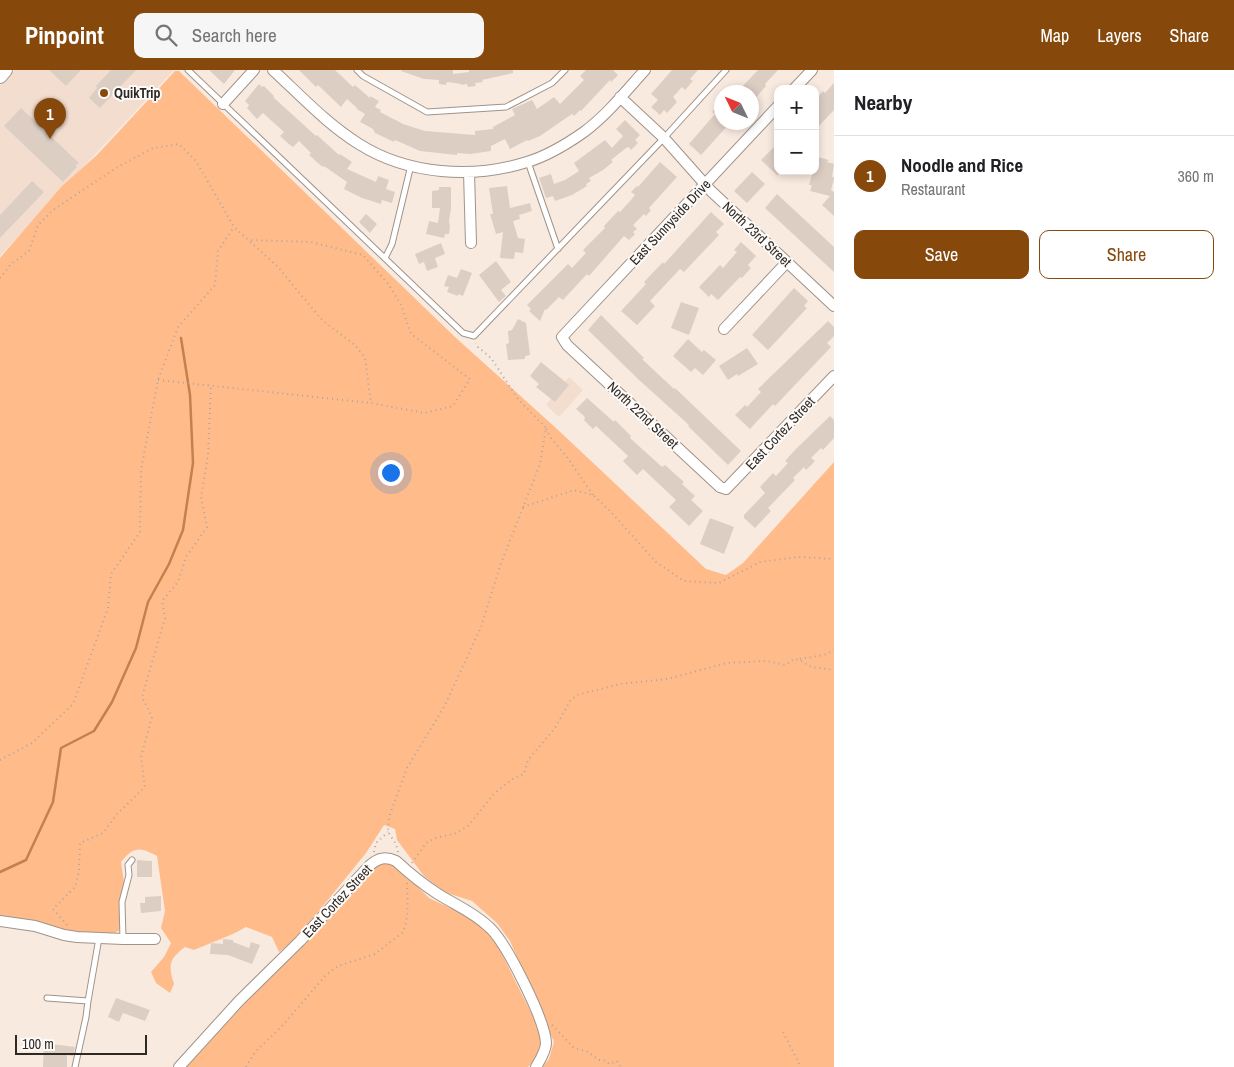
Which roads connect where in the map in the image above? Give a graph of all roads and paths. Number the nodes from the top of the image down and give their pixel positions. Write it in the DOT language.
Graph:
graph roads {
  1 [pos="5,70"];
  2 [pos="188,70"];
  3 [pos="254,70"];
  4 [pos="273,70"];
  5 [pos="356,70"];
  6 [pos="565,70"];
  7 [pos="646,70"];
  8 [pos="726,70"];
  9 [pos="812,70"];
  10 [pos="0,76"];
  11 [pos="798,85"];
  12 [pos="620,97"];
  13 [pos="223,104"];
  14 [pos="774,110"];
  15 [pos="664,138"];
  16 [pos="528,162"];
  17 [pos="411,165"];
  18 [pos="469,172"];
  19 [pos="704,184"];
  20 [pos="234,226"];
  21 [pos="248,240"];
  22 [pos="471,244"];
  23 [pos="558,249"];
  24 [pos="385,258"];
  25 [pos="787,262"];
  26 [pos="0,278"];
  27 [pos="834,306"];
  28 [pos="724,329"];
  29 [pos="474,336"];
  30 [pos="562,337"];
  31 [pos="834,376"];
  32 [pos="158,380"];
  33 [pos="211,385"];
  34 [pos="371,403"];
  35 [pos="546,428"];
  36 [pos="726,490"];
  37 [pos="593,495"];
  38 [pos="523,507"];
  39 [pos="834,559"];
  40 [pos="834,650"];
  41 [pos="800,660"];
  42 [pos="834,670"];
  43 [pos="0,760"];
  44 [pos="388,832"];
  45 [pos="132,860"];
  46 [pos="369,866"];
  47 [pos="405,869"];
  48 [pos="0,920"];
  49 [pos="77,936"];
  50 [pos="99,938"];
  51 [pos="155,939"];
  52 [pos="123,940"];
  53 [pos="47,998"];
  54 [pos="88,1001"];
  55 [pos="540,1021"];
  56 [pos="783,1032"];
  57 [pos="75,1067"];
  58 [pos="179,1067"];
  59 [pos="246,1067"];
  60 [pos="536,1067"];
  61 [pos="621,1067"];
  62 [pos="801,1067"];
  1 -- 10 [label="main road"];
  2 -- 13 [label="lane"];
  3 -- 13 [label="street"];
  4 -- 17 [label="street"];
  5 -- 6 [label="lane"];
  7 -- 12 [label="street"];
  8 -- 15 [label="lane"];
  9 -- 11 [label="street"];
  12 -- 15 [label="street, North 23rd Street"];
  12 -- 16 [label="street"];
  13 -- 24 [label="lane"];
  14 -- 19 [label="street, East Sunnyside Drive"];
  15 -- 19 [label="street, North 23rd Street"];
  15 -- 23 [label="lane"];
  16 -- 18 [label="street"];
  16 -- 23 [label="lane"];
  17 -- 18 [label="street"];
  17 -- 24 [label="lane"];
  18 -- 22 [label="street"];
  19 -- 25 [label="street, North 23rd Street"];
  19 -- 30 [label="street, East Sunnyside Drive"];
  20 -- 21 [label="path"];
  20 -- 26 [label="path"];
  20 -- 32 [label="path"];
  21 -- 34 [label="path"];
  21 -- 34 [label="path"];
  23 -- 29 [label="lane"];
  24 -- 29 [label="lane"];
  25 -- 27 [label="street, North 23rd Street"];
  25 -- 28 [label="street"];
  29 -- 35 [label="path"];
  30 -- 36 [label="street, North 22nd Street"];
  31 -- 36 [label="street, East Cortez Street"];
  32 -- 33 [label="path"];
  32 -- 43 [label="path"];
  33 -- 34 [label="path"];
  33 -- 49 [label="path"];
  35 -- 37 [label="path"];
  35 -- 38 [label="path"];
  37 -- 38 [label="path"];
  37 -- 39 [label="path"];
  38 -- 44 [label="path"];
  40 -- 41 [label="path"];
  41 -- 42 [label="path"];
  41 -- 47 [label="path"];
  44 -- 46 [label="path"];
  44 -- 47 [label="path"];
  45 -- 52 [label="lane"];
  46 -- 47 [label="street, East Cortez Street"];
  46 -- 58 [label="street, East Cortez Street"];
  47 -- 55 [label="street, East Cortez Street"];
  47 -- 59 [label="path"];
  48 -- 49 [label="street"];
  49 -- 50 [label="street"];
  50 -- 52 [label="street"];
  50 -- 54 [label="lane"];
  51 -- 52 [label="street"];
  53 -- 54 [label="lane"];
  54 -- 57 [label="lane"];
  55 -- 60 [label="street, East Cortez Street"];
  55 -- 61 [label="path"];
  56 -- 62 [label="path"];
}
